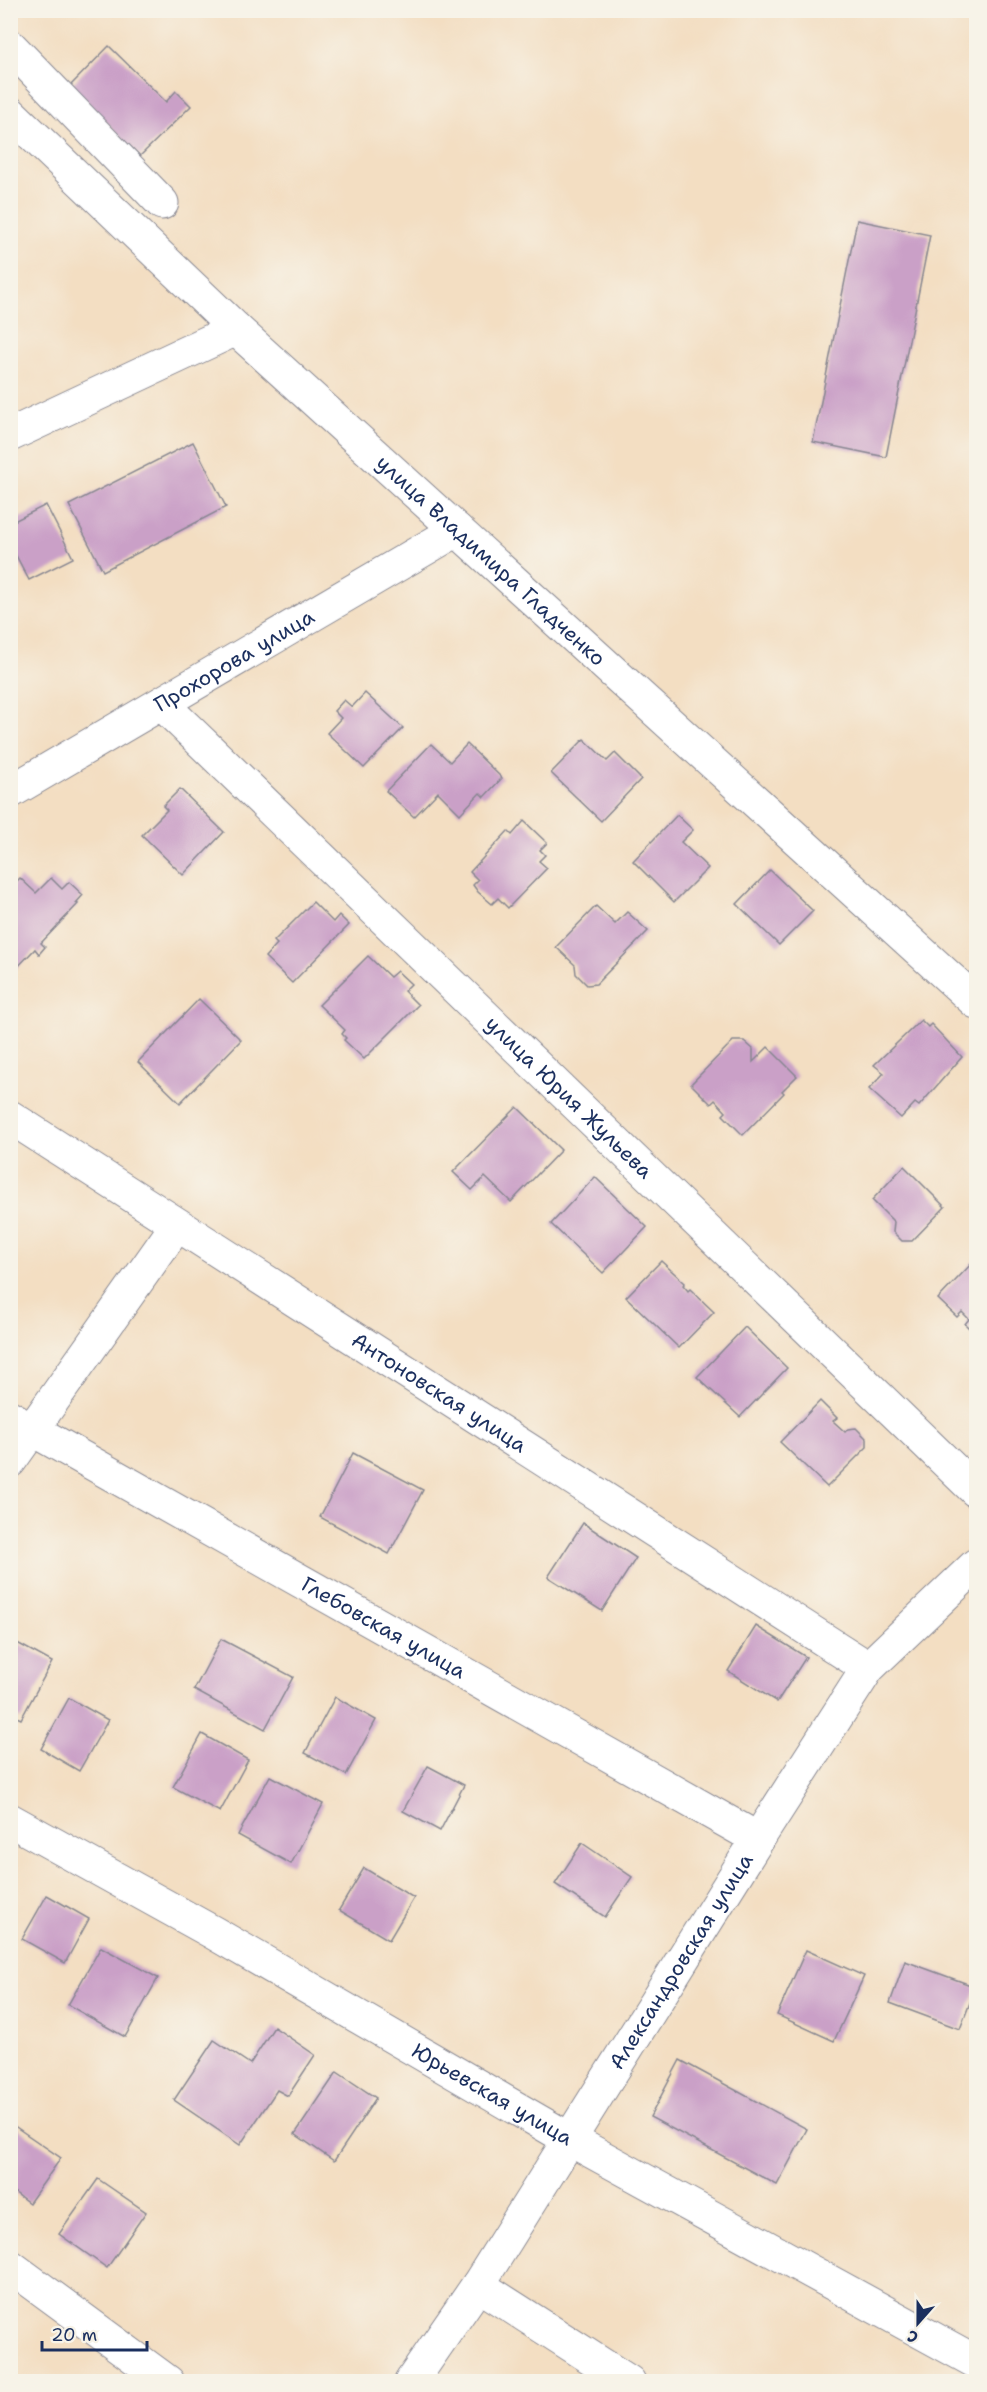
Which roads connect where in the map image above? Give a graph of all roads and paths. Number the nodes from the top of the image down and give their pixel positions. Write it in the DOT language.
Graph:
graph roads {
  1 [pos="10,45"];
  2 [pos="10,113"];
  3 [pos="162,203"];
  4 [pos="236,329"];
  5 [pos="10,435"];
  6 [pos="457,530"];
  7 [pos="162,704"];
  8 [pos="10,792"];
  9 [pos="976,1002"];
  10 [pos="10,1117"];
  11 [pos="177,1226"];
  12 [pos="21,1424"];
  13 [pos="10,1461"];
  14 [pos="976,1491"];
  15 [pos="976,1565"];
  16 [pos="868,1668"];
  17 [pos="10,1820"];
  18 [pos="758,1839"];
  19 [pos="569,2139"];
  20 [pos="10,2266"];
  21 [pos="478,2286"];
  22 [pos="976,2362"];
  23 [pos="168,2382"];
  24 [pos="411,2382"];
  25 [pos="628,2382"];
  1 -- 3 [label="street"];
  2 -- 4 [label="street, улица Владимира Гладченко"];
  4 -- 5 [label="street"];
  4 -- 6 [label="street, улица Владимира Гладченко"];
  6 -- 7 [label="street, Прохорова улица"];
  6 -- 9 [label="street, улица Владимира Гладченко"];
  7 -- 8 [label="street, Прохорова улица"];
  7 -- 14 [label="street, улица Юрия Жульева"];
  10 -- 11 [label="street, Антоновская улица"];
  11 -- 12 [label="street"];
  11 -- 16 [label="street, Антоновская улица"];
  12 -- 13 [label="street"];
  12 -- 18 [label="street, Глебовская улица"];
  15 -- 16 [label="street, Александровская улица"];
  16 -- 18 [label="street, Александровская улица"];
  17 -- 19 [label="street, Юрьевская улица"];
  18 -- 19 [label="street, Александровская улица"];
  19 -- 21 [label="street, Александровская улица"];
  19 -- 22 [label="street, Юрьевская улица"];
  20 -- 23 [label="street"];
  21 -- 24 [label="street, Александровская улица"];
  21 -- 25 [label="street"];
}
